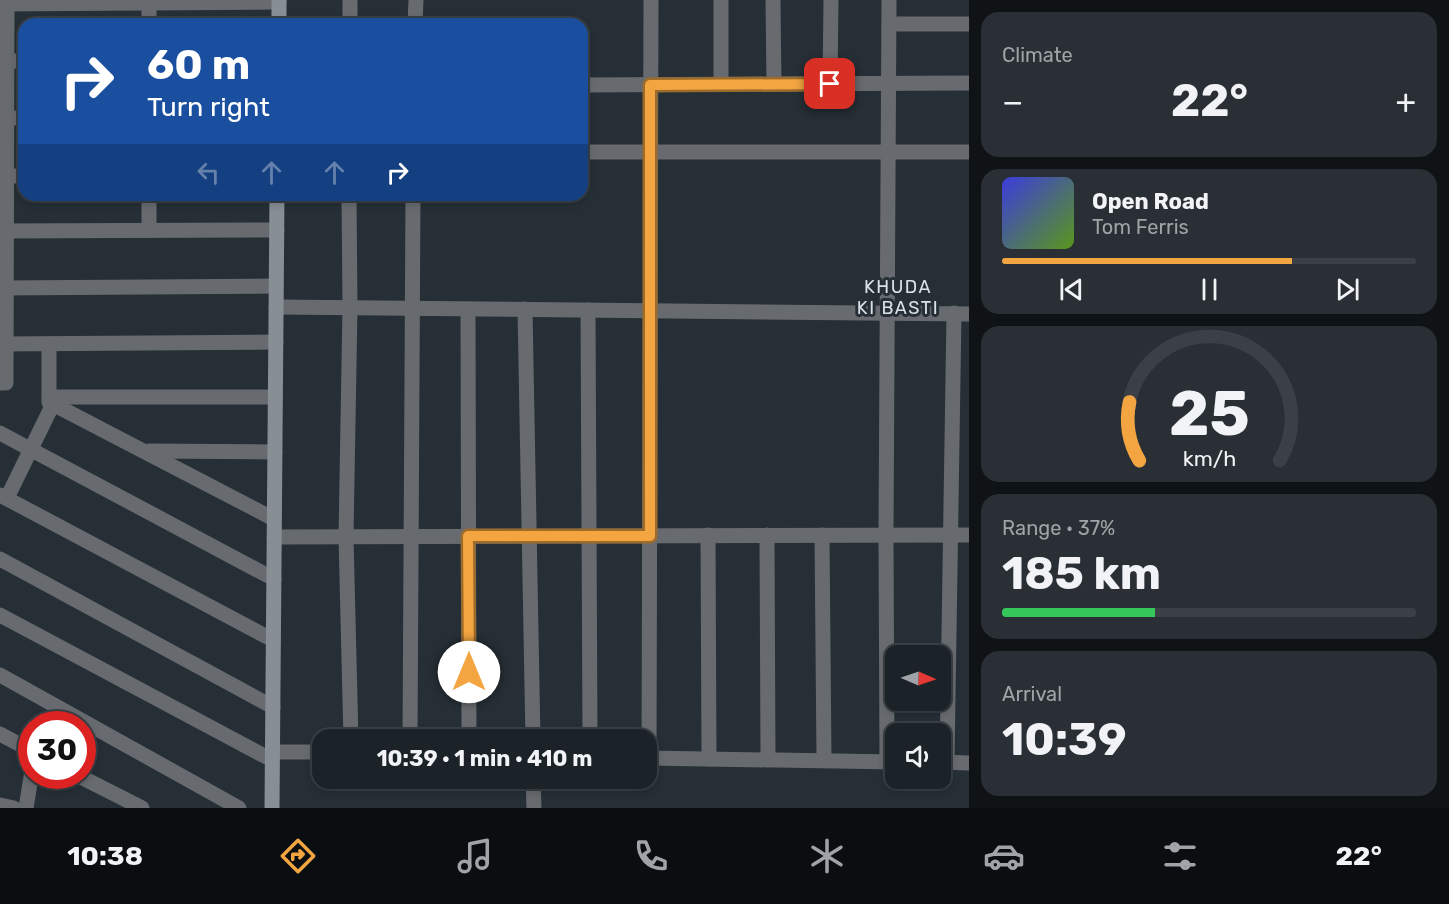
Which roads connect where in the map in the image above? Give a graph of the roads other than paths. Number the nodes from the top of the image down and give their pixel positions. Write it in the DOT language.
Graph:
graph roads {
  1 [pos="350,0"];
  2 [pos="416,0"];
  3 [pos="651,0"];
  4 [pos="721,0"];
  5 [pos="773,0"];
  6 [pos="831,0"];
  7 [pos="889,0"];
  8 [pos="279,1"];
  9 [pos="149,2"];
  10 [pos="5,3"];
  11 [pos="149,18"];
  12 [pos="279,18"];
  13 [pos="350,18"];
  14 [pos="415,18"];
  15 [pos="889,24"];
  16 [pos="969,24"];
  17 [pos="3,61"];
  18 [pos="969,83"];
  19 [pos="721,84"];
  20 [pos="774,84"];
  21 [pos="830,84"];
  22 [pos="889,84"];
  23 [pos="588,85"];
  24 [pos="650,85"];
  25 [pos="3,118"];
  26 [pos="588,152"];
  27 [pos="650,152"];
  28 [pos="888,152"];
  29 [pos="969,153"];
  30 [pos="3,176"];
  31 [pos="149,201"];
  32 [pos="277,201"];
  33 [pos="349,201"];
  34 [pos="413,201"];
  35 [pos="149,230"];
  36 [pos="277,230"];
  37 [pos="3,231"];
  38 [pos="276,286"];
  39 [pos="3,288"];
  40 [pos="276,307"];
  41 [pos="350,308"];
  42 [pos="413,308"];
  43 [pos="468,309"];
  44 [pos="525,309"];
  45 [pos="588,310"];
  46 [pos="650,310"];
  47 [pos="887,313"];
  48 [pos="962,314"];
  49 [pos="276,342"];
  50 [pos="3,344"];
  51 [pos="49,344"];
  52 [pos="0,383"];
  53 [pos="275,397"];
  54 [pos="51,400"];
  55 [pos="0,433"];
  56 [pos="30,450"];
  57 [pos="144,452"];
  58 [pos="275,452"];
  59 [pos="3,496"];
  60 [pos="274,519"];
  61 [pos="767,535"];
  62 [pos="822,535"];
  63 [pos="885,535"];
  64 [pos="951,535"];
  65 [pos="969,535"];
  66 [pos="411,536"];
  67 [pos="468,536"];
  68 [pos="529,536"];
  69 [pos="589,536"];
  70 [pos="650,536"];
  71 [pos="708,536"];
  72 [pos="274,537"];
  73 [pos="346,537"];
  74 [pos="0,559"];
  75 [pos="274,579"];
  76 [pos="0,615"];
  77 [pos="273,640"];
  78 [pos="0,675"];
  79 [pos="273,707"];
  80 [pos="890,723"];
  81 [pos="945,723"];
  82 [pos="351,729"];
  83 [pos="410,729"];
  84 [pos="469,729"];
  85 [pos="533,729"];
  86 [pos="590,729"];
  87 [pos="648,729"];
  88 [pos="0,734"];
  89 [pos="18,744"];
  90 [pos="312,753"];
  91 [pos="272,756"];
  92 [pos="657,758"];
  93 [pos="710,759"];
  94 [pos="768,760"];
  95 [pos="824,760"];
  96 [pos="885,762"];
  97 [pos="951,762"];
  98 [pos="969,763"];
  99 [pos="96,785"];
  100 [pos="29,789"];
  101 [pos="533,789"];
  102 [pos="0,805"];
  103 [pos="14,808"];
  104 [pos="26,808"];
  105 [pos="142,808"];
  106 [pos="239,808"];
  107 [pos="272,808"];
  108 [pos="534,808"];
  1 -- 13 [label="street"];
  2 -- 14 [label="street"];
  3 -- 24 [label="street"];
  4 -- 19 [label="street"];
  5 -- 20 [label="street"];
  6 -- 21 [label="street"];
  7 -- 15 [label="street"];
  8 -- 9 [label="street"];
  8 -- 12 [label="street"];
  9 -- 10 [label="street"];
  9 -- 11 [label="street"];
  10 -- 17 [label="street"];
  15 -- 16 [label="street"];
  15 -- 22 [label="street"];
  17 -- 25 [label="street"];
  18 -- 22 [label="street"];
  19 -- 20 [label="street"];
  19 -- 24 [label="street"];
  20 -- 21 [label="street"];
  21 -- 22 [label="street"];
  22 -- 28 [label="street"];
  23 -- 24 [label="street"];
  24 -- 27 [label="street"];
  25 -- 30 [label="street"];
  26 -- 27 [label="street"];
  27 -- 28 [label="street"];
  27 -- 46 [label="street"];
  28 -- 29 [label="street"];
  28 -- 47 [label="street"];
  30 -- 37 [label="street"];
  31 -- 35 [label="street"];
  32 -- 36 [label="street"];
  33 -- 41 [label="street"];
  34 -- 42 [label="street"];
  35 -- 36 [label="street"];
  35 -- 37 [label="street"];
  36 -- 38 [label="street"];
  37 -- 39 [label="street"];
  38 -- 39 [label="street"];
  38 -- 40 [label="street"];
  39 -- 50 [label="street"];
  40 -- 41 [label="street"];
  40 -- 49 [label="street"];
  41 -- 42 [label="street"];
  41 -- 73 [label="street"];
  42 -- 43 [label="street"];
  42 -- 66 [label="street"];
  43 -- 44 [label="street"];
  43 -- 67 [label="street"];
  44 -- 45 [label="street"];
  44 -- 68 [label="street"];
  45 -- 46 [label="street"];
  45 -- 69 [label="street"];
  46 -- 47 [label="street"];
  46 -- 70 [label="street"];
  47 -- 48 [label="street"];
  47 -- 63 [label="street"];
  48 -- 64 [label="street"];
  49 -- 51 [label="street"];
  49 -- 53 [label="street"];
  50 -- 51 [label="street"];
  50 -- 52 [label="street"];
  51 -- 54 [label="street"];
  53 -- 54 [label="street"];
  53 -- 58 [label="street"];
  54 -- 56 [label="street"];
  54 -- 57 [label="street"];
  55 -- 56 [label="street"];
  56 -- 59 [label="street"];
  56 -- 75 [label="street"];
  57 -- 58 [label="street"];
  57 -- 60 [label="street"];
  58 -- 60 [label="street"];
  59 -- 77 [label="street"];
  60 -- 72 [label="street"];
  61 -- 62 [label="street"];
  61 -- 71 [label="street"];
  61 -- 94 [label="street"];
  62 -- 63 [label="street"];
  62 -- 95 [label="street"];
  63 -- 64 [label="street"];
  63 -- 80 [label="street"];
  64 -- 65 [label="street"];
  64 -- 81 [label="street"];
  66 -- 67 [label="street"];
  66 -- 73 [label="street"];
  66 -- 83 [label="street"];
  67 -- 68 [label="street"];
  67 -- 84 [label="street"];
  68 -- 69 [label="street"];
  68 -- 85 [label="street"];
  69 -- 70 [label="street"];
  69 -- 86 [label="street"];
  70 -- 71 [label="street"];
  70 -- 87 [label="street"];
  71 -- 93 [label="street"];
  72 -- 73 [label="street"];
  72 -- 75 [label="street"];
  73 -- 82 [label="street"];
  74 -- 79 [label="street"];
  75 -- 77 [label="street"];
  76 -- 91 [label="street"];
  77 -- 79 [label="street"];
  78 -- 106 [label="street"];
  79 -- 91 [label="street"];
  88 -- 89 [label="street"];
  90 -- 91 [label="street"];
  91 -- 107 [label="street"];
  92 -- 93 [label="street"];
  93 -- 94 [label="street"];
  94 -- 95 [label="street"];
  95 -- 96 [label="street"];
  97 -- 98 [label="street"];
  99 -- 105 [label="street"];
  100 -- 104 [label="street"];
  101 -- 108 [label="street"];
  102 -- 103 [label="street"];
}
